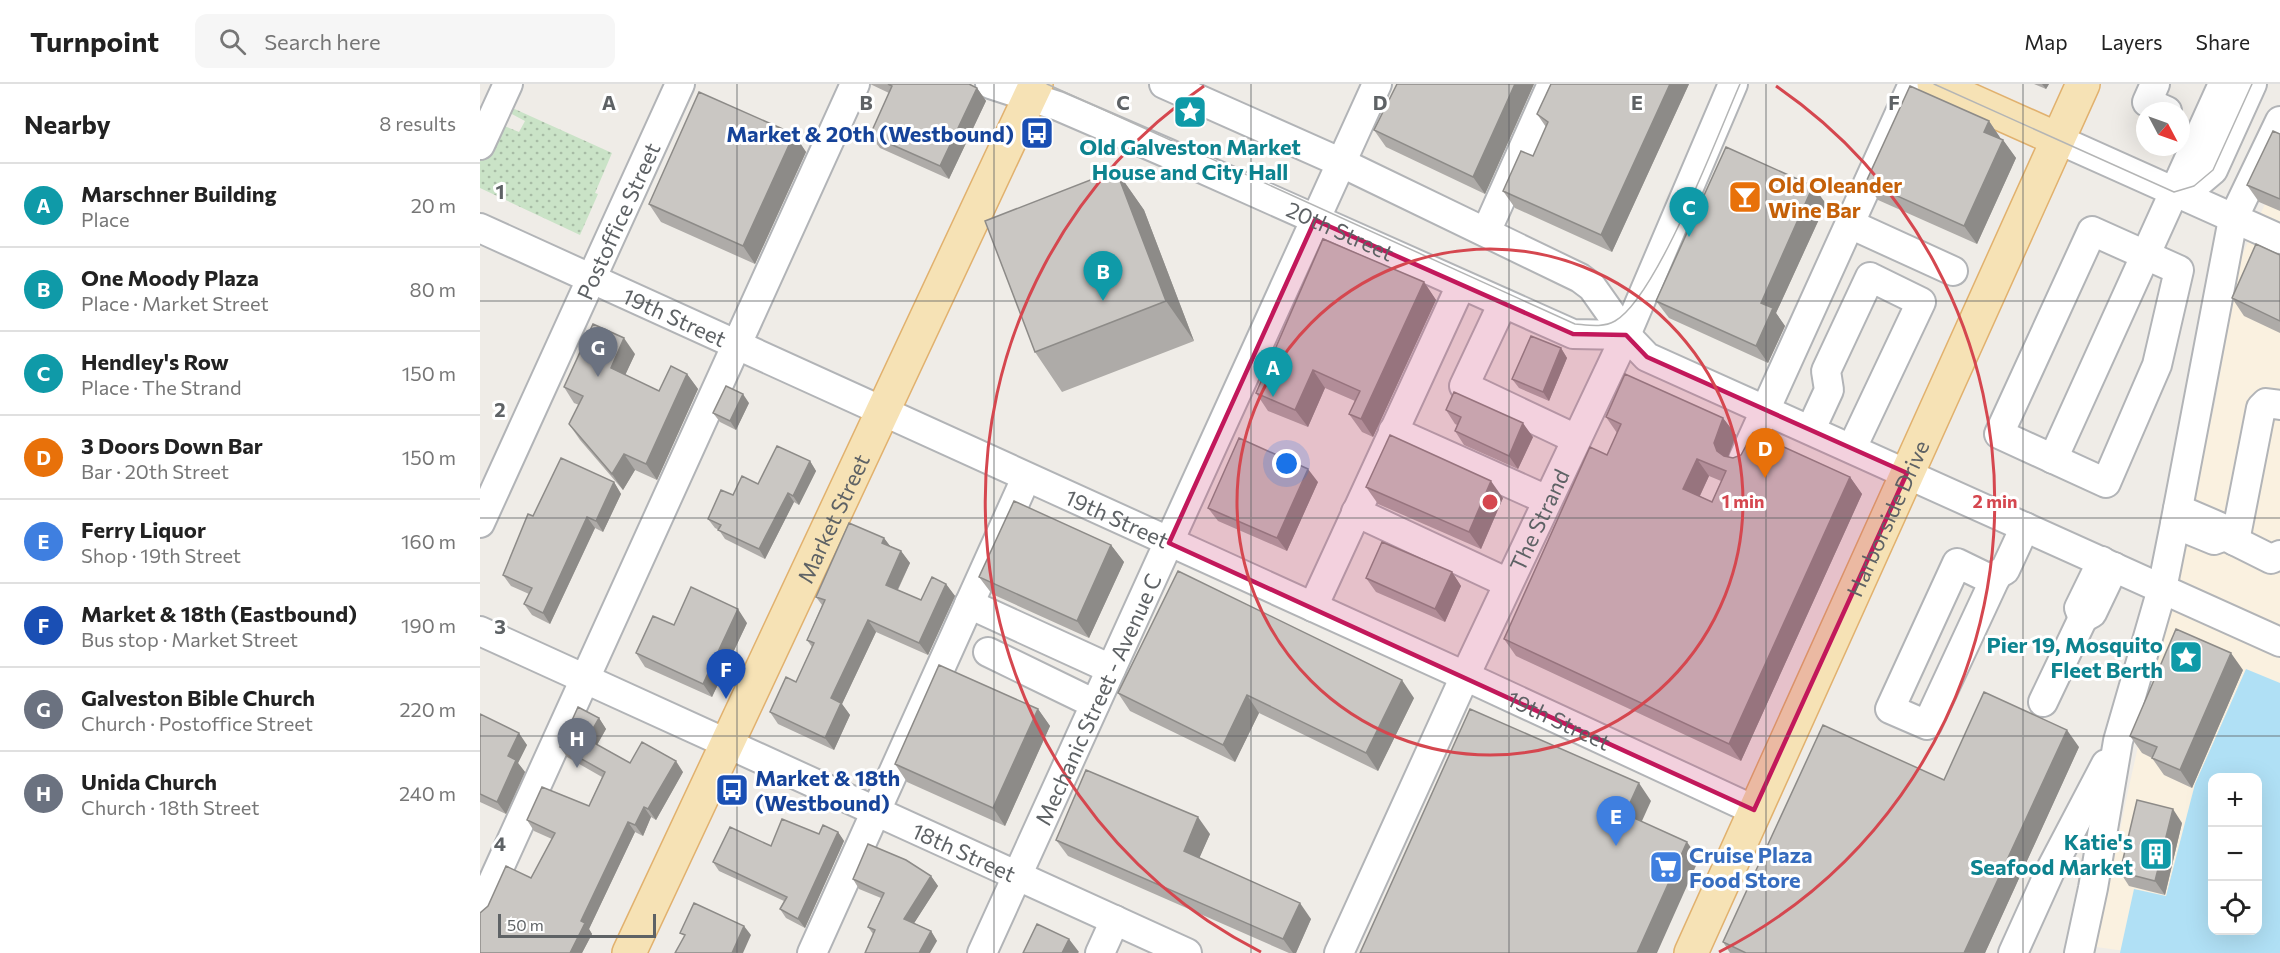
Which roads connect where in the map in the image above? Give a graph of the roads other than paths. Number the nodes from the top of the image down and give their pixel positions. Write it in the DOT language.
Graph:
graph roads {
  1 [pos="508,84"];
  2 [pos="680,84"];
  3 [pos="855,84"];
  4 [pos="990,84"];
  5 [pos="1164,84"];
  6 [pos="1377,84"];
  7 [pos="1552,84"];
  8 [pos="1733,84"];
  9 [pos="1913,84"];
  10 [pos="1934,84"];
  11 [pos="2084,84"];
  12 [pos="2155,84"];
  13 [pos="2223,84"];
  14 [pos="2252,84"];
  15 [pos="1034,91"];
  16 [pos="2147,102"];
  17 [pos="2280,121"];
  18 [pos="2192,122"];
  19 [pos="2057,139"];
  20 [pos="480,145"];
  21 [pos="1342,163"];
  22 [pos="2174,192"];
  23 [pos="2233,219"];
  24 [pos="1315,220"];
  25 [pos="1850,224"];
  26 [pos="480,228"];
  27 [pos="1485,232"];
  28 [pos="2280,239"];
  29 [pos="2145,255"];
  30 [pos="1953,271"];
  31 [pos="591,281"];
  32 [pos="1461,285"];
  33 [pos="1503,303"];
  34 [pos="1626,335"];
  35 [pos="737,346"];
  36 [pos="2280,405"];
  37 [pos="1767,409"];
  38 [pos="881,411"];
  39 [pos="1811,429"];
  40 [pos="1394,431"];
  41 [pos="1576,439"];
  42 [pos="1852,448"];
  43 [pos="1743,459"];
  44 [pos="2053,459"];
  45 [pos="1907,473"];
  46 [pos="1026,478"];
  47 [pos="1547,500"];
  48 [pos="1356,512"];
  49 [pos="2177,517"];
  50 [pos="480,523"];
  51 [pos="2019,524"];
  52 [pos="2230,538"];
  53 [pos="1169,543"];
  54 [pos="2280,555"];
  55 [pos="2108,564"];
  56 [pos="1996,577"];
  57 [pos="1508,583"];
  58 [pos="2162,589"];
  59 [pos="969,604"];
  60 [pos="1313,607"];
  61 [pos="480,632"];
  62 [pos="2280,642"];
  63 [pos="988,652"];
  64 [pos="1111,669"];
  65 [pos="1465,676"];
  66 [pos="584,680"];
  67 [pos="2043,702"];
  68 [pos="1095,704"];
  69 [pos="2118,741"];
  70 [pos="729,743"];
  71 [pos="1754,810"];
  72 [pos="875,811"];
  73 [pos="2051,869"];
  74 [pos="1017,876"];
  75 [pos="2093,888"];
  76 [pos="480,910"];
  77 [pos="1115,920"];
  78 [pos="629,953"];
  79 [pos="812,953"];
  80 [pos="982,953"];
  81 [pos="1100,953"];
  82 [pos="1187,953"];
  83 [pos="1339,953"];
  84 [pos="1691,953"];
  85 [pos="2013,953"];
  86 [pos="2079,953"];
  1 -- 20 [label="street"];
  2 -- 31 [label="street, Postoffice Street"];
  3 -- 35 [label="street"];
  4 -- 15 [label="street, 20th Street"];
  5 -- 21 [label="street"];
  6 -- 21 [label="street, Mechanic Street - Avenue C"];
  7 -- 27 [label="street"];
  8 -- 34 [label="street, The Strand"];
  9 -- 25 [label="street"];
  10 -- 19 [label="main road"];
  11 -- 19 [label="main road, Harborside Drive"];
  12 -- 16 [label="street"];
  13 -- 18 [label="street"];
  14 -- 22 [label="street"];
  15 -- 24 [label="street, 20th Street"];
  15 -- 38 [label="main road, Market Street"];
  17 -- 23 [label="street"];
  18 -- 22 [label="street"];
  19 -- 22 [label="street"];
  19 -- 45 [label="main road, Harborside Drive"];
  21 -- 24 [label="street, Mechanic Street - Avenue C"];
  21 -- 27 [label="street"];
  22 -- 23 [label="street"];
  22 -- 29 [label="street"];
  23 -- 28 [label="street"];
  23 -- 49 [label="street"];
  24 -- 32 [label="street, 20th Street"];
  24 -- 53 [label="street, Mechanic Street - Avenue C"];
  25 -- 30 [label="street"];
  25 -- 37 [label="street"];
  26 -- 31 [label="street, 19th Street"];
  27 -- 34 [label="street"];
  29 -- 44 [label="street"];
  29 -- 44 [label="street"];
  29 -- 44 [label="street"];
  31 -- 35 [label="street, 19th Street"];
  31 -- 50 [label="street, Postoffice Street"];
  32 -- 33 [label="street, 20th Street"];
  32 -- 40 [label="street"];
  33 -- 34 [label="street, 20th Street"];
  33 -- 41 [label="street"];
  34 -- 37 [label="street"];
  34 -- 41 [label="street, The Strand"];
  35 -- 38 [label="street, 19th Street"];
  35 -- 66 [label="street"];
  36 -- 52 [label="street"];
  37 -- 39 [label="street"];
  37 -- 43 [label="street"];
  38 -- 46 [label="street, 19th Street"];
  38 -- 70 [label="main road, Market Street"];
  39 -- 42 [label="street"];
  39 -- 42 [label="street"];
  40 -- 47 [label="street"];
  40 -- 48 [label="street"];
  41 -- 47 [label="street, The Strand"];
  42 -- 45 [label="street"];
  45 -- 51 [label="street"];
  45 -- 71 [label="main road, Harborside Drive"];
  46 -- 53 [label="street, 19th Street"];
  46 -- 59 [label="street"];
  47 -- 57 [label="street, The Strand"];
  48 -- 57 [label="street"];
  48 -- 60 [label="street"];
  49 -- 52 [label="street"];
  49 -- 58 [label="street"];
  51 -- 55 [label="street"];
  51 -- 56 [label="street"];
  52 -- 54 [label="street"];
  53 -- 60 [label="street, 19th Street"];
  53 -- 64 [label="street, Mechanic Street - Avenue C"];
  55 -- 58 [label="street"];
  55 -- 67 [label="street"];
  56 -- 56 [label="street"];
  57 -- 65 [label="street, The Strand"];
  58 -- 62 [label="street"];
  58 -- 69 [label="street"];
  59 -- 64 [label="street"];
  59 -- 72 [label="street"];
  60 -- 65 [label="street, 19th Street"];
  61 -- 66 [label="street, 18th Street"];
  63 -- 68 [label="street"];
  64 -- 68 [label="street, Mechanic Street - Avenue C"];
  65 -- 71 [label="street, 19th Street"];
  65 -- 83 [label="street, The Strand"];
  66 -- 70 [label="street, 18th Street"];
  66 -- 76 [label="street"];
  68 -- 74 [label="street, Mechanic Street - Avenue C"];
  69 -- 73 [label="street"];
  69 -- 75 [label="street"];
  70 -- 72 [label="street, 18th Street"];
  70 -- 78 [label="main road, Market Street"];
  71 -- 84 [label="main road, Harborside Drive"];
  72 -- 74 [label="street, 18th Street"];
  72 -- 79 [label="street"];
  73 -- 75 [label="street"];
  73 -- 85 [label="street"];
  74 -- 77 [label="street, 18th Street"];
  74 -- 80 [label="street, Mechanic Street - Avenue C"];
  75 -- 86 [label="street"];
  77 -- 81 [label="street"];
  77 -- 82 [label="street, 18th Street"];
}
